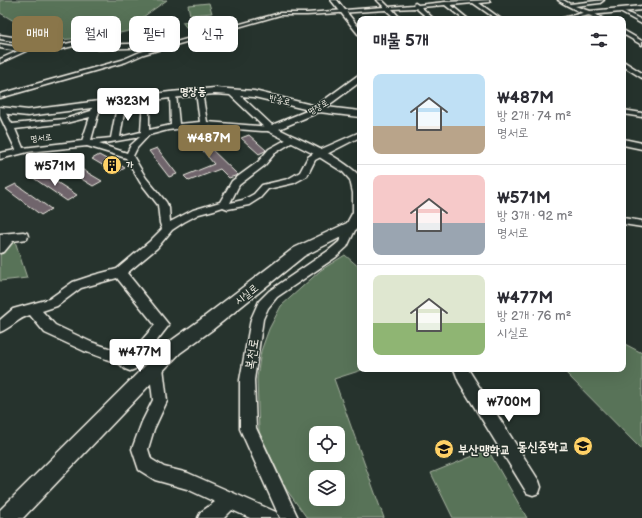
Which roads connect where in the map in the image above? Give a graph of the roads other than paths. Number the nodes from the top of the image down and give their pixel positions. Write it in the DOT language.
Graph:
graph roads {
  1 [pos="334,0"];
  2 [pos="379,0"];
  3 [pos="410,0"];
  4 [pos="441,0"];
  5 [pos="560,0"];
  6 [pos="602,0"];
  7 [pos="472,1"];
  8 [pos="488,2"];
  9 [pos="447,4"];
  10 [pos="570,5"];
  11 [pos="417,6"];
  12 [pos="642,8"];
  13 [pos="388,9"];
  14 [pos="620,10"];
  15 [pos="343,12"];
  16 [pos="590,13"];
  17 [pos="395,16"];
  18 [pos="429,16"];
  19 [pos="462,16"];
  20 [pos="494,16"];
  21 [pos="576,16"];
  22 [pos="596,16"];
  23 [pos="642,22"];
  24 [pos="357,29"];
  25 [pos="626,34"];
  26 [pos="0,37"];
  27 [pos="12,39"];
  28 [pos="626,40"];
  29 [pos="639,40"];
  30 [pos="180,42"];
  31 [pos="642,44"];
  32 [pos="129,45"];
  33 [pos="0,46"];
  34 [pos="63,47"];
  35 [pos="63,47"];
  36 [pos="12,48"];
  37 [pos="20,52"];
  38 [pos="146,52"];
  39 [pos="57,55"];
  40 [pos="2,60"];
  41 [pos="626,65"];
  42 [pos="626,69"];
  43 [pos="632,69"];
  44 [pos="642,70"];
  45 [pos="642,76"];
  46 [pos="357,80"];
  47 [pos="199,92"];
  48 [pos="232,92"];
  49 [pos="173,94"];
  50 [pos="0,96"];
  51 [pos="146,98"];
  52 [pos="122,101"];
  53 [pos="626,108"];
  54 [pos="96,109"];
  55 [pos="318,109"];
  56 [pos="0,110"];
  57 [pos="626,112"];
  58 [pos="632,113"];
  59 [pos="357,114"];
  60 [pos="642,115"];
  61 [pos="204,124"];
  62 [pos="175,126"];
  63 [pos="10,127"];
  64 [pos="271,129"];
  65 [pos="145,133"];
  66 [pos="357,135"];
  67 [pos="115,140"];
  68 [pos="292,140"];
  69 [pos="86,143"];
  70 [pos="626,143"];
  71 [pos="642,146"];
  72 [pos="20,150"];
  73 [pos="320,153"];
  74 [pos="0,156"];
  75 [pos="129,156"];
  76 [pos="357,179"];
  77 [pos="224,204"];
  78 [pos="357,216"];
  79 [pos="626,221"];
  80 [pos="642,224"];
  81 [pos="352,226"];
  82 [pos="166,229"];
  83 [pos="23,236"];
  84 [pos="5,238"];
  85 [pos="0,249"];
  86 [pos="120,273"];
  87 [pos="32,310"];
  88 [pos="0,327"];
  89 [pos="156,367"];
  90 [pos="463,372"];
  91 [pos="533,486"];
  92 [pos="230,499"];
  93 [pos="8,518"];
  94 [pos="207,518"];
  95 [pos="270,518"];
  96 [pos="288,518"];
  1 -- 15 [label="main road"];
  2 -- 13 [label="street"];
  3 -- 11 [label="street"];
  4 -- 9 [label="street"];
  5 -- 10 [label="street"];
  6 -- 10 [label="street"];
  7 -- 8 [label="street"];
  7 -- 9 [label="street"];
  7 -- 20 [label="street"];
  9 -- 11 [label="street"];
  9 -- 19 [label="street"];
  10 -- 16 [label="street"];
  11 -- 13 [label="street"];
  11 -- 18 [label="street"];
  12 -- 14 [label="main road"];
  13 -- 15 [label="street"];
  13 -- 17 [label="street"];
  14 -- 16 [label="main road"];
  14 -- 23 [label="street"];
  15 -- 24 [label="main road"];
  15 -- 30 [label="street"];
  16 -- 21 [label="main road"];
  16 -- 22 [label="street"];
  25 -- 29 [label="street"];
  26 -- 27 [label="street"];
  28 -- 29 [label="street"];
  29 -- 31 [label="street"];
  32 -- 34 [label="street"];
  33 -- 36 [label="street"];
  35 -- 39 [label="street"];
  37 -- 40 [label="street"];
  38 -- 50 [label="street"];
  41 -- 43 [label="street"];
  42 -- 43 [label="street"];
  43 -- 44 [label="street"];
  43 -- 45 [label="street"];
  46 -- 55 [label="main road, 명장로"];
  47 -- 48 [label="main road, 반송로"];
  47 -- 49 [label="main road, 반송로"];
  47 -- 61 [label="street"];
  48 -- 55 [label="main road, 반송로"];
  48 -- 64 [label="main road"];
  49 -- 51 [label="main road, 반송로"];
  49 -- 62 [label="street"];
  51 -- 52 [label="main road, 반송로"];
  51 -- 65 [label="street"];
  52 -- 54 [label="main road, 반송로"];
  52 -- 67 [label="street"];
  53 -- 58 [label="street"];
  54 -- 56 [label="main road, 반송로"];
  54 -- 63 [label="street"];
  54 -- 69 [label="street"];
  55 -- 59 [label="main road, 반송로"];
  55 -- 64 [label="main road, 명장로"];
  56 -- 63 [label="street"];
  57 -- 58 [label="street"];
  58 -- 60 [label="street"];
  61 -- 62 [label="street, 명서로"];
  61 -- 64 [label="street, 명서로"];
  62 -- 65 [label="street, 명서로"];
  63 -- 72 [label="street"];
  64 -- 68 [label="main road"];
  65 -- 67 [label="street, 명서로"];
  65 -- 75 [label="street"];
  66 -- 73 [label="street"];
  67 -- 69 [label="street, 명서로"];
  68 -- 73 [label="main road"];
  68 -- 77 [label="street"];
  69 -- 72 [label="street, 명서로"];
  69 -- 75 [label="street, 명서로"];
  70 -- 71 [label="main road"];
  72 -- 74 [label="street, 명서로"];
  73 -- 76 [label="main road"];
  73 -- 77 [label="street"];
  75 -- 82 [label="street"];
  77 -- 82 [label="street"];
  78 -- 81 [label="main road"];
  79 -- 80 [label="street"];
  81 -- 89 [label="main road, 시실로"];
  81 -- 96 [label="street, 복천로"];
  82 -- 86 [label="street"];
  83 -- 84 [label="street"];
  84 -- 85 [label="street"];
  86 -- 87 [label="street"];
  86 -- 87 [label="street"];
  87 -- 88 [label="street"];
  89 -- 92 [label="street"];
  89 -- 93 [label="main road, 시실로"];
  90 -- 91 [label="street"];
  92 -- 94 [label="street"];
  92 -- 95 [label="street"];
}
